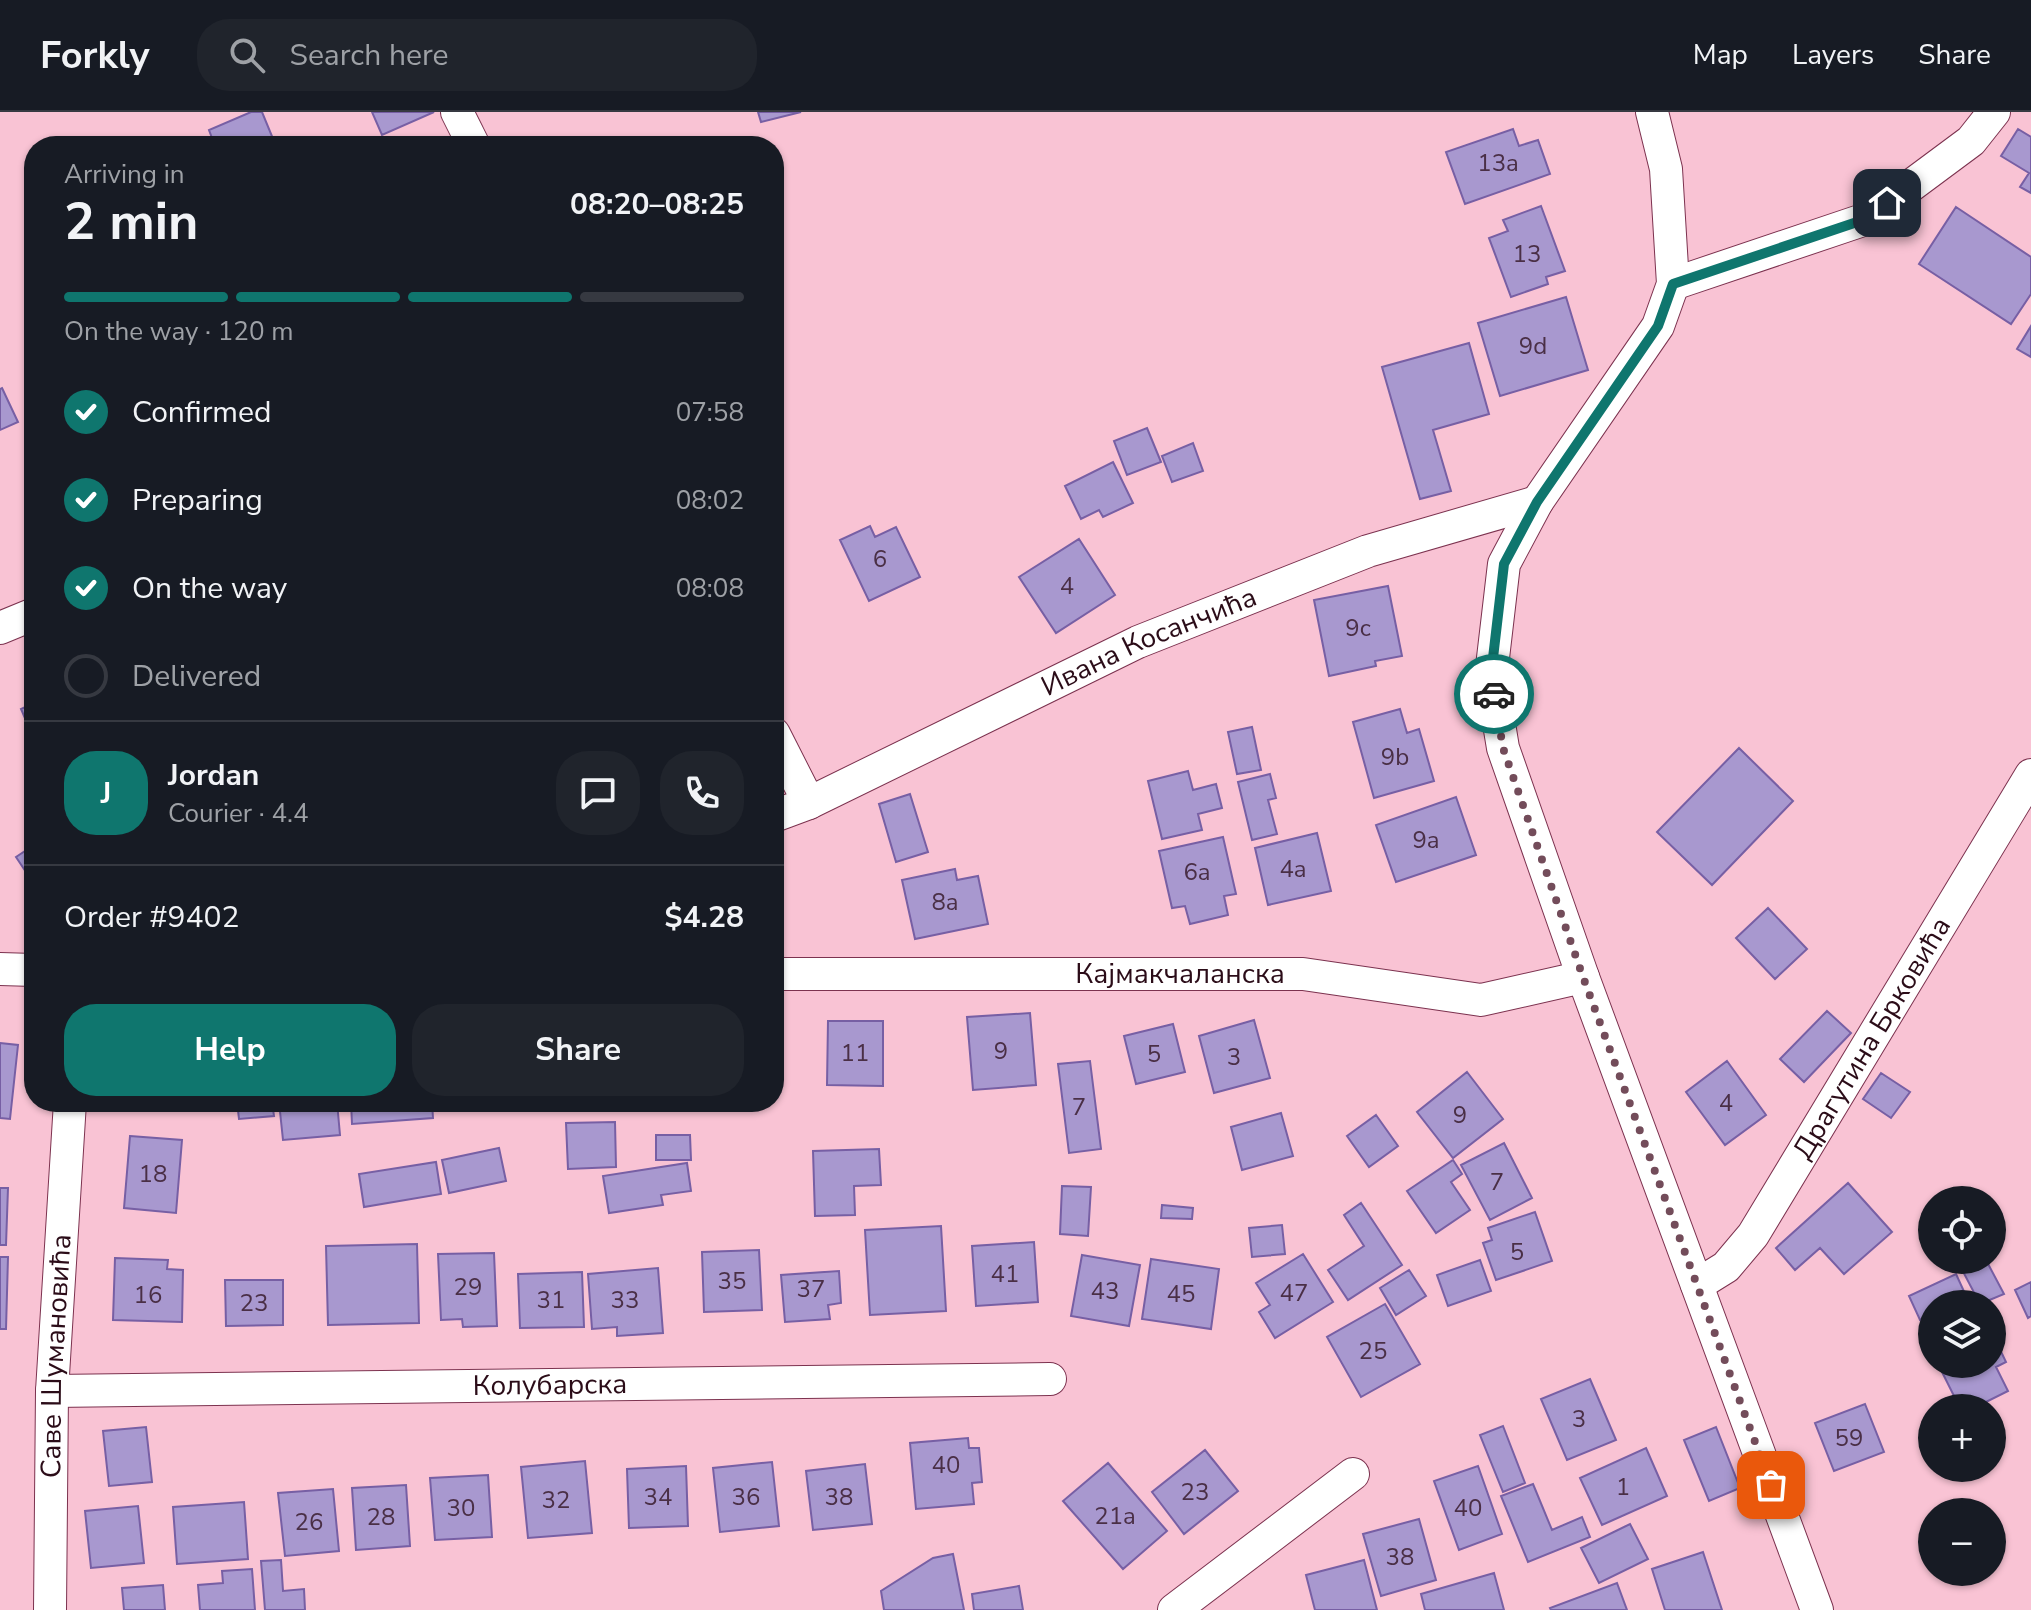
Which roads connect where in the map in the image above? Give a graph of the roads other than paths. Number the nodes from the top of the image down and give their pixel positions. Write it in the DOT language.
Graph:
graph roads {
  1 [pos="457,112"];
  2 [pos="1652,112"];
  3 [pos="1994,112"];
  4 [pos="469,136"];
  5 [pos="1673,284"];
  6 [pos="1537,502"];
  7 [pos="24,618"];
  8 [pos="0,628"];
  9 [pos="784,754"];
  10 [pos="2031,775"];
  11 [pos="809,803"];
  12 [pos="784,812"];
  13 [pos="0,969"];
  14 [pos="24,970"];
  15 [pos="784,974"];
  16 [pos="1583,977"];
  17 [pos="69,1112"];
  18 [pos="1697,1285"];
  19 [pos="1050,1379"];
  20 [pos="52,1391"];
  21 [pos="1353,1474"];
  22 [pos="50,1610"];
  23 [pos="1174,1610"];
  24 [pos="1817,1610"];
  1 -- 4 [label="street"];
  2 -- 5 [label="street"];
  3 -- 5 [label="street"];
  5 -- 6 [label="street"];
  6 -- 11 [label="street, Ивана Косанчића"];
  6 -- 16 [label="street"];
  7 -- 8 [label="street"];
  9 -- 11 [label="street"];
  10 -- 18 [label="street, Драгутина Брковића"];
  11 -- 12 [label="street, Ивана Косанчића"];
  13 -- 14 [label="street"];
  15 -- 16 [label="street, Кајмакчаланска"];
  16 -- 18 [label="street"];
  17 -- 20 [label="street, Саве Шумановића"];
  18 -- 24 [label="street"];
  19 -- 20 [label="street, Колубарска"];
  20 -- 22 [label="street, Саве Шумановића"];
  21 -- 23 [label="street"];
}
